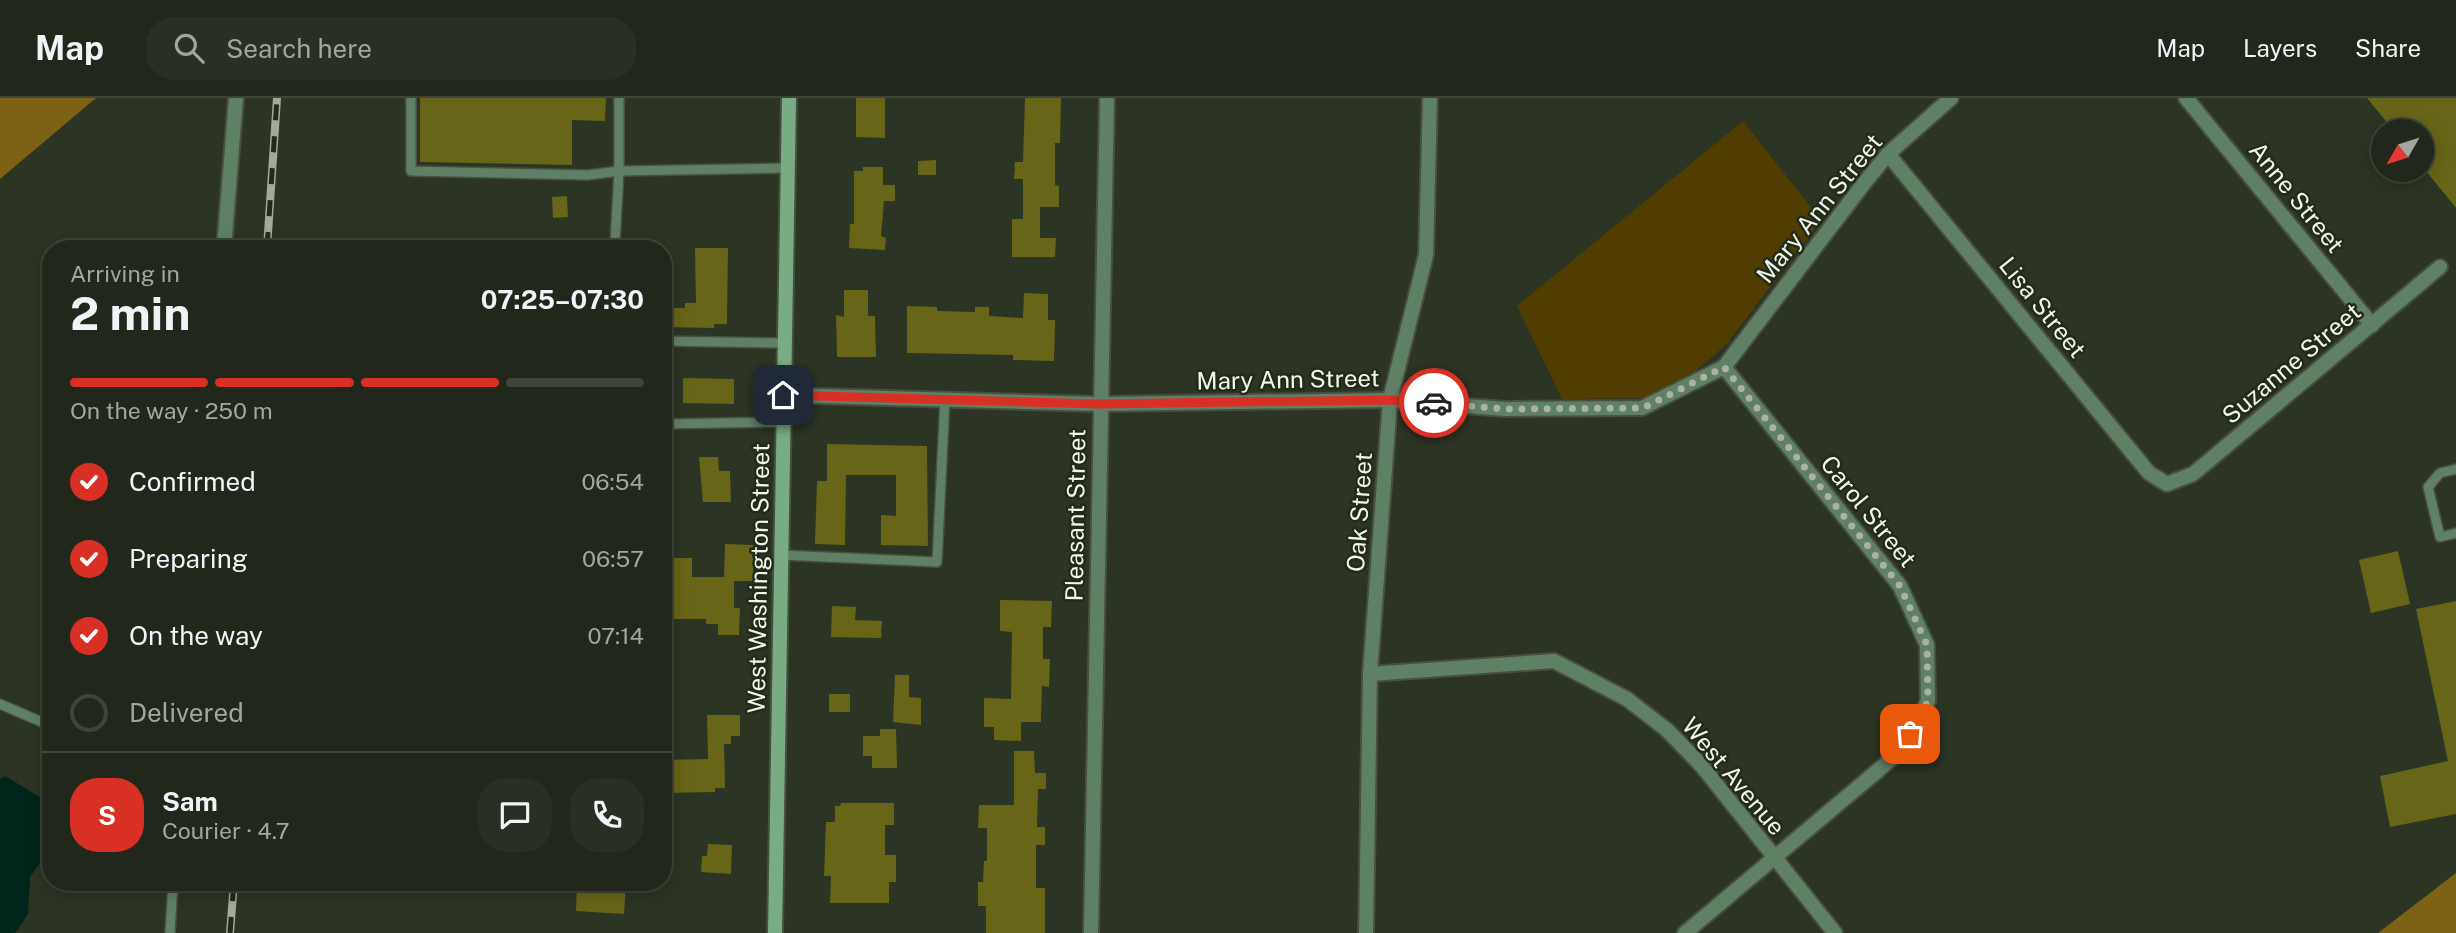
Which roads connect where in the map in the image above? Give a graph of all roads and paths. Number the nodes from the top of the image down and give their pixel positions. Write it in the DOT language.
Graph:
graph roads {
  1 [pos="236,98"];
  2 [pos="411,98"];
  3 [pos="619,98"];
  4 [pos="789,98"];
  5 [pos="1107,98"];
  6 [pos="1430,98"];
  7 [pos="1951,98"];
  8 [pos="2186,98"];
  9 [pos="1888,155"];
  10 [pos="788,168"];
  11 [pos="619,171"];
  12 [pos="225,240"];
  13 [pos="615,240"];
  14 [pos="2440,267"];
  15 [pos="2372,325"];
  16 [pos="672,341"];
  17 [pos="784,343"];
  18 [pos="1724,367"];
  19 [pos="783,395"];
  20 [pos="945,399"];
  21 [pos="1390,400"];
  22 [pos="1099,404"];
  23 [pos="783,422"];
  24 [pos="672,424"];
  25 [pos="2456,469"];
  26 [pos="2166,484"];
  27 [pos="2456,533"];
  28 [pos="781,555"];
  29 [pos="1370,674"];
  30 [pos="0,704"];
  31 [pos="42,722"];
  32 [pos="1773,858"];
  33 [pos="172,891"];
  34 [pos="170,933"];
  35 [pos="775,933"];
  36 [pos="1091,933"];
  37 [pos="1366,933"];
  38 [pos="1685,933"];
  39 [pos="1836,933"];
  1 -- 12 [label="street"];
  2 -- 11 [label="lane"];
  3 -- 11 [label="lane"];
  4 -- 10 [label="main road, West Washington Street"];
  5 -- 22 [label="street, Pleasant Street"];
  6 -- 21 [label="street, Oak Street"];
  7 -- 9 [label="street, Mary Ann Street"];
  8 -- 15 [label="street, Anne Street"];
  9 -- 18 [label="street, Mary Ann Street"];
  9 -- 26 [label="street, Lisa Street"];
  10 -- 11 [label="lane"];
  10 -- 17 [label="main road, West Washington Street"];
  11 -- 13 [label="lane"];
  14 -- 15 [label="street, Suzanne Street"];
  15 -- 26 [label="street, Suzanne Street"];
  16 -- 17 [label="lane"];
  17 -- 19 [label="main road, West Washington Street"];
  18 -- 21 [label="street, Mary Ann Street"];
  18 -- 32 [label="street, Carol Street"];
  19 -- 20 [label="street, Mary Ann Street"];
  19 -- 23 [label="main road, West Washington Street"];
  20 -- 22 [label="street, Mary Ann Street"];
  20 -- 28 [label="lane"];
  21 -- 22 [label="street, Mary Ann Street"];
  21 -- 29 [label="street, Oak Street"];
  22 -- 36 [label="street, Pleasant Street"];
  23 -- 24 [label="lane"];
  23 -- 28 [label="main road, West Washington Street"];
  25 -- 27 [label="lane"];
  28 -- 35 [label="main road, West Washington Street"];
  29 -- 32 [label="street, West Avenue"];
  29 -- 37 [label="street, Oak Street"];
  30 -- 31 [label="lane"];
  32 -- 38 [label="street, Carol Street"];
  32 -- 39 [label="street, West Avenue"];
  33 -- 34 [label="lane"];
}
